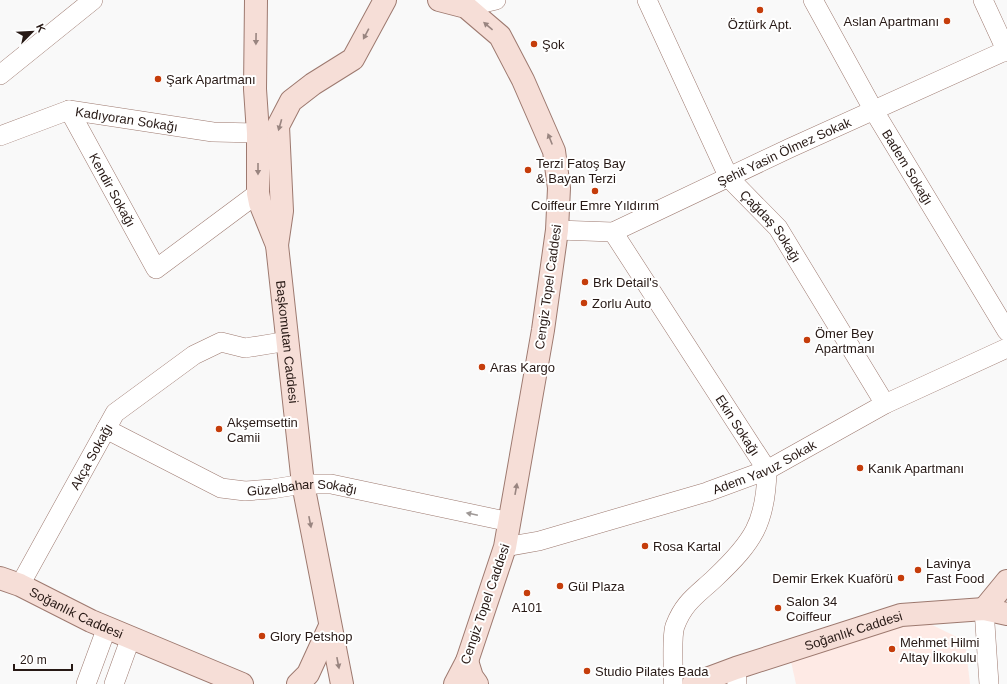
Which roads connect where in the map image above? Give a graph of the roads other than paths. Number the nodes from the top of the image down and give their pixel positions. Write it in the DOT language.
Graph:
graph roads {
  1 [pos="94,0"];
  2 [pos="256,0"];
  3 [pos="385,0"];
  4 [pos="439,0"];
  5 [pos="496,0"];
  6 [pos="647,0"];
  7 [pos="813,0"];
  8 [pos="983,0"];
  9 [pos="466,7"];
  10 [pos="1007,51"];
  11 [pos="0,75"];
  12 [pos="69,110"];
  13 [pos="874,111"];
  14 [pos="258,133"];
  15 [pos="0,136"];
  16 [pos="730,178"];
  17 [pos="258,193"];
  18 [pos="557,230"];
  19 [pos="614,232"];
  20 [pos="277,245"];
  21 [pos="1007,331"];
  22 [pos="288,341"];
  23 [pos="1007,348"];
  24 [pos="885,404"];
  25 [pos="106,428"];
  26 [pos="767,470"];
  27 [pos="303,484"];
  28 [pos="510,522"];
  29 [pos="505,547"];
  30 [pos="10,581"];
  31 [pos="1007,581"];
  32 [pos="984,609"];
  33 [pos="1007,614"];
  34 [pos="330,626"];
  35 [pos="107,627"];
  36 [pos="132,637"];
  37 [pos="468,661"];
  38 [pos="736,676"];
  39 [pos="86,684"];
  40 [pos="114,684"];
  41 [pos="242,684"];
  42 [pos="298,684"];
  43 [pos="342,684"];
  44 [pos="455,684"];
  45 [pos="478,684"];
  46 [pos="674,684"];
  47 [pos="693,684"];
  48 [pos="989,684"];
  1 -- 11 [label="street"];
  2 -- 14 [label="street, Başkomutan Caddesi, one-way"];
  3 -- 20 [label="street, one-way"];
  4 -- 9 [label="street, Cengiz Topel Caddesi"];
  5 -- 9 [label="street"];
  6 -- 16 [label="street, Çağdaş Sokağı"];
  7 -- 13 [label="street, Badem Sokağı"];
  8 -- 10 [label="street"];
  18 -- 9 [label="street, Cengiz Topel Caddesi, one-way"];
  10 -- 13 [label="street, Şehit Yasin Ölmez Sokak"];
  12 -- 14 [label="street, Kadıyoran Sokağı"];
  12 -- 15 [label="street, Kadıyoran Sokağı"];
  12 -- 17 [label="street, Kendir Sokağı"];
  13 -- 16 [label="street, Şehit Yasin Ölmez Sokak"];
  13 -- 21 [label="street, Badem Sokağı"];
  14 -- 17 [label="street, Başkomutan Caddesi, one-way"];
  16 -- 19 [label="street, Şehit Yasin Ölmez Sokak"];
  16 -- 24 [label="street, Çağdaş Sokağı"];
  17 -- 20 [label="street, Başkomutan Caddesi"];
  18 -- 19 [label="street, Şehit Yasin Ölmez Sokak"];
  28 -- 18 [label="street, Cengiz Topel Caddesi, one-way"];
  19 -- 26 [label="street, Ekin Sokağı"];
  20 -- 22 [label="street, Başkomutan Caddesi"];
  22 -- 25 [label="street, Akça Sokağı"];
  22 -- 27 [label="street, Başkomutan Caddesi"];
  23 -- 24 [label="street, Adem Yavuz Sokak"];
  24 -- 26 [label="street, Adem Yavuz Sokak"];
  25 -- 27 [label="street, Güzelbahar Sokağı"];
  25 -- 30 [label="street, Akça Sokağı"];
  26 -- 29 [label="street, Adem Yavuz Sokak"];
  26 -- 46 [label="street, Ekin Sokağı"];
  28 -- 27 [label="street, Güzelbahar Sokağı, one-way"];
  27 -- 34 [label="street, Başkomutan Caddesi, one-way"];
  28 -- 29 [label="street, Cengiz Topel Caddesi"];
  29 -- 37 [label="street, Cengiz Topel Caddesi"];
  30 -- 35 [label="street, Soğanlık Caddesi"];
  31 -- 32 [label="street"];
  32 -- 33 [label="street, Soğanlık Caddesi"];
  32 -- 38 [label="street, Soğanlık Caddesi"];
  32 -- 48 [label="street"];
  34 -- 42 [label="street"];
  34 -- 43 [label="street, Başkomutan Caddesi, one-way"];
  35 -- 36 [label="street, Soğanlık Caddesi"];
  35 -- 39 [label="street"];
  36 -- 40 [label="street"];
  36 -- 41 [label="street, Soğanlık Caddesi"];
  37 -- 44 [label="street, Cengiz Topel Caddesi"];
  37 -- 45 [label="street"];
  38 -- 47 [label="street, Soğanlık Caddesi"];
}
